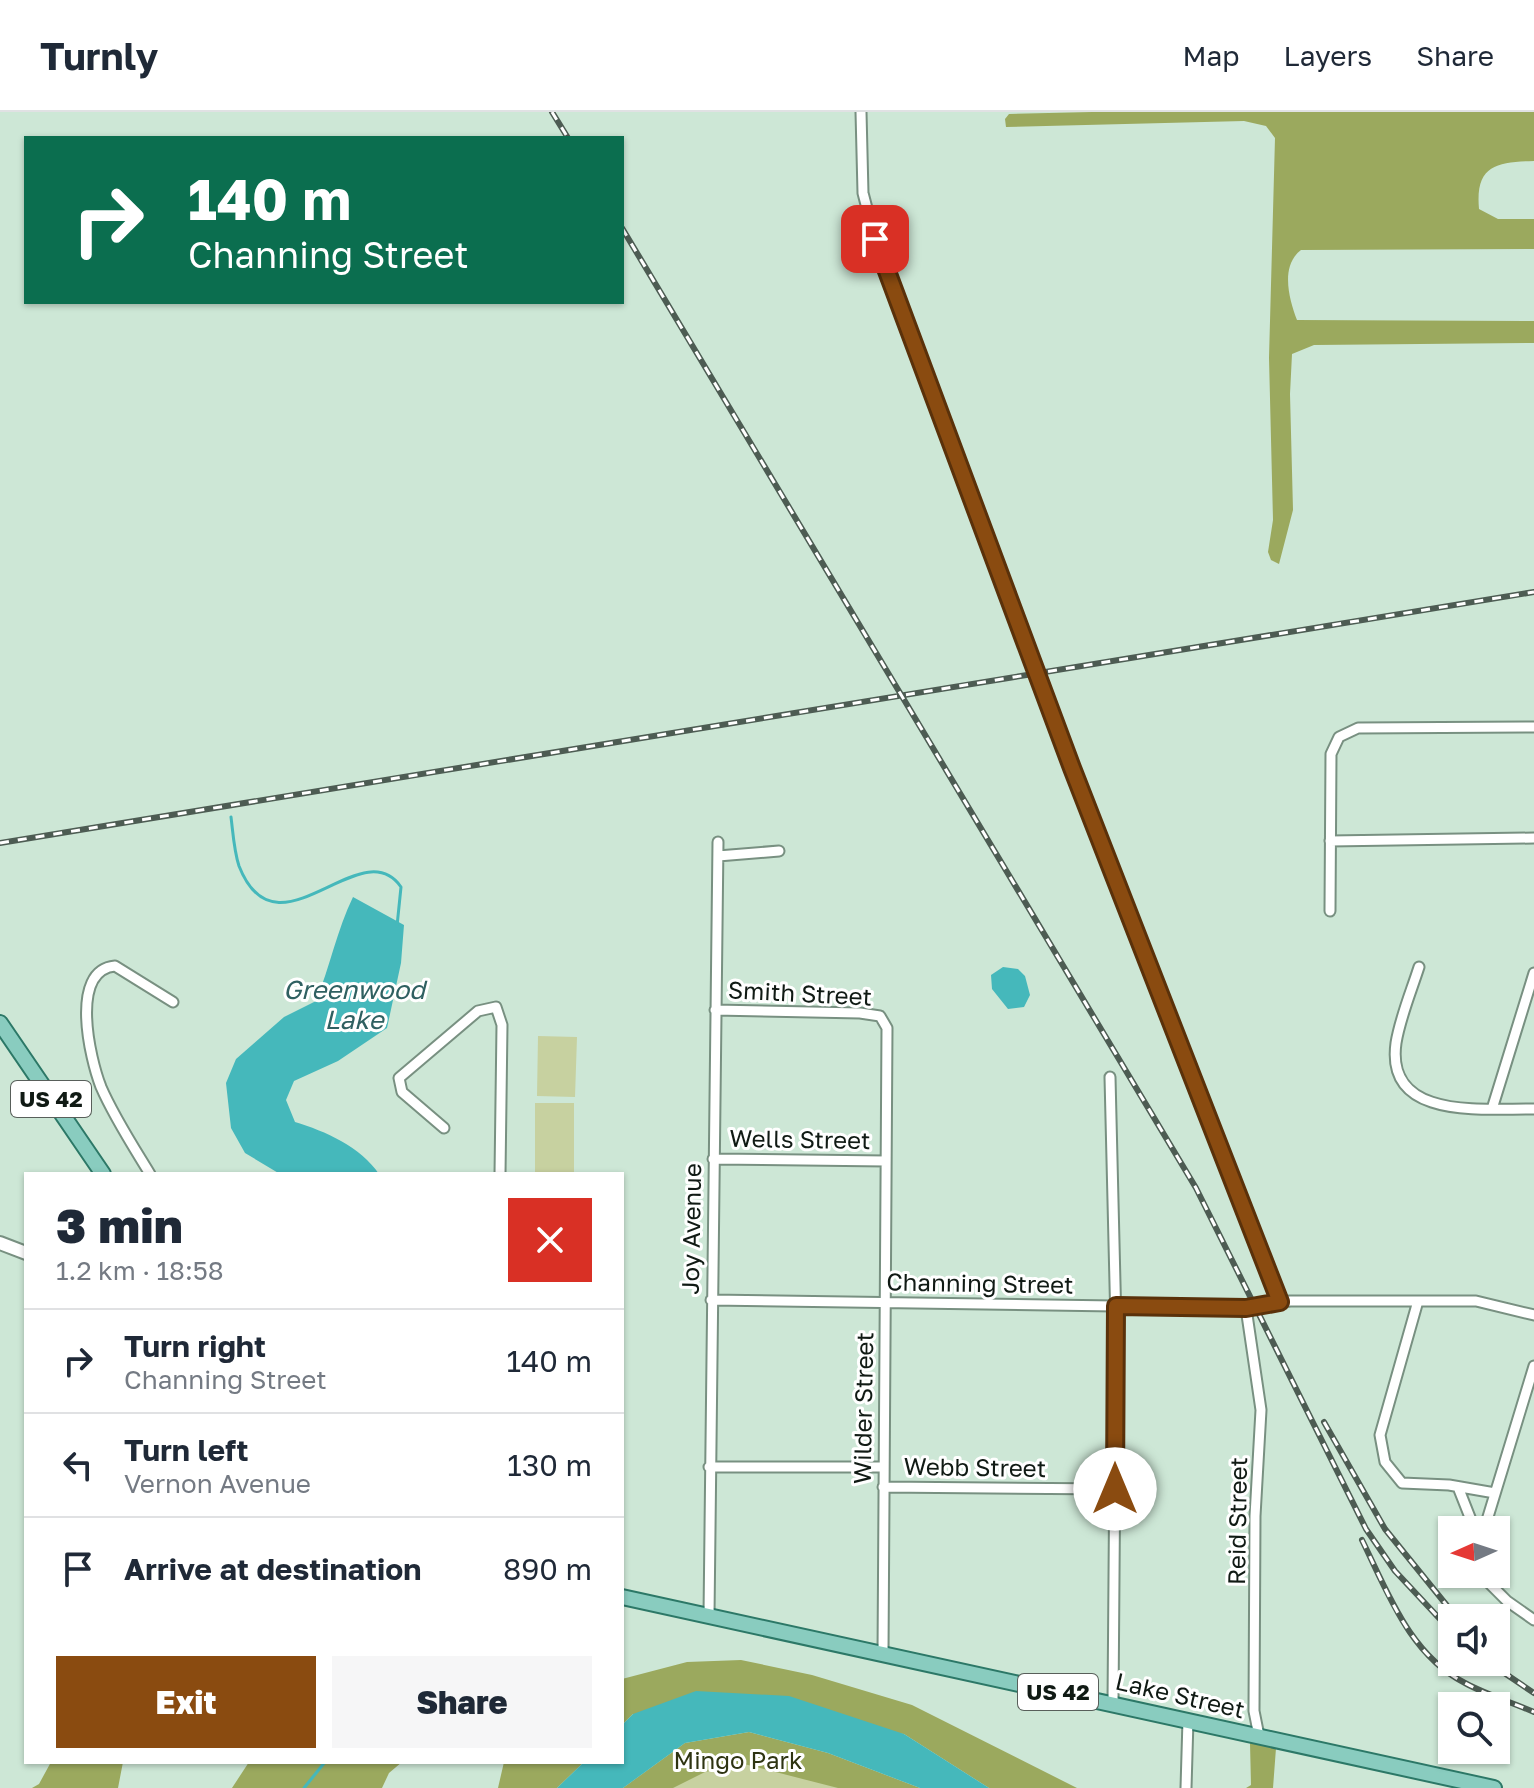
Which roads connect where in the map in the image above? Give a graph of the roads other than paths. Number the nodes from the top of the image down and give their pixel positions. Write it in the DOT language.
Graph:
graph roads {
  1 [pos="861,112"];
  2 [pos="1534,727"];
  3 [pos="1534,838"];
  4 [pos="1330,841"];
  5 [pos="718,842"];
  6 [pos="779,851"];
  7 [pos="718,856"];
  8 [pos="1330,911"];
  9 [pos="1419,967"];
  10 [pos="1534,973"];
  11 [pos="173,1002"];
  12 [pos="715,1010"];
  13 [pos="883,1019"];
  14 [pos="0,1023"];
  15 [pos="1110,1077"];
  16 [pos="1492,1109"];
  17 [pos="1534,1109"];
  18 [pos="444,1128"];
  19 [pos="713,1159"];
  20 [pos="886,1161"];
  21 [pos="102,1172"];
  22 [pos="149,1172"];
  23 [pos="500,1172"];
  24 [pos="0,1243"];
  25 [pos="24,1252"];
  26 [pos="711,1300"];
  27 [pos="1418,1301"];
  28 [pos="1280,1302"];
  29 [pos="885,1303"];
  30 [pos="1116,1306"];
  31 [pos="1246,1308"];
  32 [pos="1534,1315"];
  33 [pos="1534,1366"];
  34 [pos="709,1467"];
  35 [pos="883,1467"];
  36 [pos="883,1487"];
  37 [pos="1458,1487"];
  38 [pos="1115,1489"];
  39 [pos="1495,1493"];
  40 [pos="1469,1516"];
  41 [pos="1488,1516"];
  42 [pos="1494,1588"];
  43 [pos="624,1597"];
  44 [pos="709,1616"];
  45 [pos="1534,1620"];
  46 [pos="883,1654"];
  47 [pos="1113,1703"];
  48 [pos="1188,1720"];
  49 [pos="1259,1736"];
  50 [pos="1486,1787"];
  51 [pos="1186,1788"];
  1 -- 28 [label="street"];
  2 -- 4 [label="street"];
  3 -- 4 [label="street"];
  4 -- 8 [label="street"];
  5 -- 7 [label="street, Joy Avenue"];
  6 -- 7 [label="street"];
  7 -- 12 [label="street, Joy Avenue"];
  9 -- 16 [label="street"];
  10 -- 16 [label="street"];
  11 -- 22 [label="street"];
  12 -- 13 [label="street, Smith Street"];
  12 -- 19 [label="street, Joy Avenue"];
  13 -- 20 [label="street, Wilder Street"];
  14 -- 21 [label="main road, US 42"];
  15 -- 30 [label="street"];
  16 -- 17 [label="street"];
  18 -- 23 [label="street"];
  19 -- 20 [label="street, Wells Street"];
  19 -- 26 [label="street, Joy Avenue"];
  20 -- 29 [label="street, Wilder Street"];
  24 -- 25 [label="street"];
  26 -- 29 [label="street, Channing Street"];
  26 -- 34 [label="street, Joy Avenue"];
  27 -- 28 [label="street, Channing Street"];
  27 -- 32 [label="street, Channing Street"];
  27 -- 37 [label="street"];
  28 -- 31 [label="street, Channing Street"];
  29 -- 30 [label="street, Channing Street"];
  29 -- 35 [label="street, Wilder Street"];
  30 -- 31 [label="street, Channing Street"];
  30 -- 38 [label="street"];
  31 -- 49 [label="street, Reid Street"];
  33 -- 39 [label="street"];
  34 -- 35 [label="street"];
  34 -- 44 [label="street, Joy Avenue"];
  35 -- 36 [label="street, Wilder Street"];
  36 -- 38 [label="street, Webb Street"];
  36 -- 46 [label="street, Wilder Street"];
  37 -- 39 [label="street"];
  37 -- 40 [label="street"];
  38 -- 47 [label="street"];
  39 -- 41 [label="street"];
  42 -- 45 [label="street"];
  43 -- 44 [label="main road, Lake Street / US 42"];
  44 -- 46 [label="main road, Lake Street / US 42"];
  46 -- 47 [label="main road, Lake Street / US 42"];
  47 -- 48 [label="main road, Lake Street / US 42"];
  48 -- 49 [label="main road, Lake Street / US 42"];
  48 -- 51 [label="street"];
  49 -- 50 [label="main road, Lake Street / US 42"];
}
